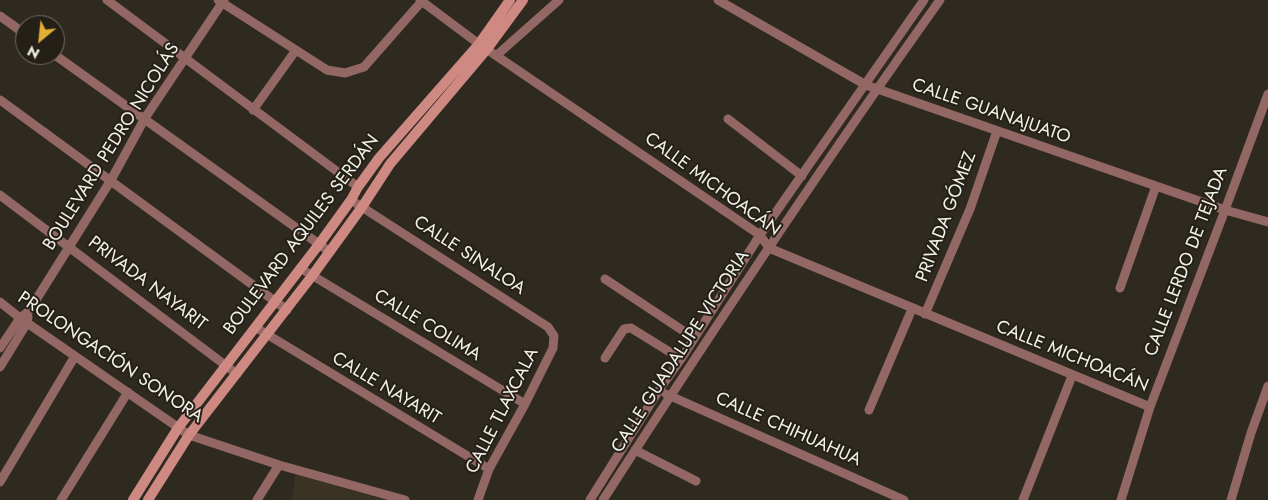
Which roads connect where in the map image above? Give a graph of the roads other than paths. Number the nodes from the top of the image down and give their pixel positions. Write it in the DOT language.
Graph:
graph roads {
  1 [pos="107,0"];
  2 [pos="510,0"];
  3 [pos="523,0"];
  4 [pos="559,0"];
  5 [pos="718,0"];
  6 [pos="924,0"];
  7 [pos="940,0"];
  8 [pos="221,1"];
  9 [pos="421,1"];
  10 [pos="0,16"];
  11 [pos="15,27"];
  12 [pos="483,46"];
  13 [pos="296,50"];
  14 [pos="497,55"];
  15 [pos="185,60"];
  16 [pos="65,62"];
  17 [pos="866,85"];
  18 [pos="876,89"];
  19 [pos="1268,94"];
  20 [pos="0,100"];
  21 [pos="253,110"];
  22 [pos="145,118"];
  23 [pos="728,119"];
  24 [pos="997,131"];
  25 [pos="802,176"];
  26 [pos="111,180"];
  27 [pos="1156,186"];
  28 [pos="358,187"];
  29 [pos="0,195"];
  30 [pos="352,200"];
  31 [pos="362,207"];
  32 [pos="1226,210"];
  33 [pos="1268,222"];
  34 [pos="760,235"];
  35 [pos="320,244"];
  36 [pos="70,247"];
  37 [pos="768,248"];
  38 [pos="330,252"];
  39 [pos="300,268"];
  40 [pos="312,276"];
  41 [pos="604,279"];
  42 [pos="1120,288"];
  43 [pos="275,301"];
  44 [pos="0,302"];
  45 [pos="912,309"];
  46 [pos="287,310"];
  47 [pos="925,314"];
  48 [pos="23,320"];
  49 [pos="255,327"];
  50 [pos="267,336"];
  51 [pos="554,336"];
  52 [pos="694,338"];
  53 [pos="0,348"];
  54 [pos="75,356"];
  55 [pos="605,358"];
  56 [pos="681,359"];
  57 [pos="226,365"];
  58 [pos="0,366"];
  59 [pos="237,374"];
  60 [pos="1072,376"];
  61 [pos="1268,386"];
  62 [pos="659,390"];
  63 [pos="128,392"];
  64 [pos="671,396"];
  65 [pos="525,404"];
  66 [pos="1150,407"];
  67 [pos="869,410"];
  68 [pos="178,428"];
  69 [pos="189,435"];
  70 [pos="636,450"];
  71 [pos="279,464"];
  72 [pos="489,469"];
  73 [pos="696,481"];
  74 [pos="0,482"];
  75 [pos="61,500"];
  76 [pos="133,500"];
  77 [pos="148,500"];
  78 [pos="257,500"];
  79 [pos="404,500"];
  80 [pos="478,500"];
  81 [pos="590,500"];
  82 [pos="603,500"];
  83 [pos="904,500"];
  84 [pos="1023,500"];
  85 [pos="1121,500"];
  86 [pos="1231,500"];
  1 -- 15 [label="street"];
  2 -- 12 [label="street, BOULEVARD AQUILES SERDÁN"];
  3 -- 12 [label="street, BOULEVARD AQUILES SERDÁN"];
  4 -- 14 [label="street"];
  5 -- 17 [label="street, CALLE GUANAJUATO"];
  6 -- 17 [label="street, CALLE GUADALUPE VICTORIA"];
  7 -- 18 [label="street, CALLE GUADALUPE VICTORIA"];
  8 -- 13 [label="street"];
  8 -- 15 [label="street, BOULEVARD PEDRO NICOLÁS"];
  9 -- 12 [label="street, CALLE MICHOACÁN"];
  9 -- 13 [label="street"];
  10 -- 11 [label="street"];
  12 -- 14 [label="street, CALLE MICHOACÁN"];
  12 -- 28 [label="street, BOULEVARD AQUILES SERDÁN"];
  12 -- 31 [label="street, BOULEVARD AQUILES SERDÁN"];
  13 -- 21 [label="street"];
  14 -- 34 [label="street, CALLE MICHOACÁN"];
  15 -- 21 [label="street"];
  15 -- 22 [label="street, BOULEVARD PEDRO NICOLÁS"];
  16 -- 22 [label="street"];
  17 -- 18 [label="street, CALLE GUANAJUATO"];
  17 -- 25 [label="street, CALLE GUADALUPE VICTORIA"];
  18 -- 24 [label="street, CALLE GUANAJUATO"];
  18 -- 37 [label="street, CALLE GUADALUPE VICTORIA"];
  19 -- 32 [label="street, CALLE LERDO DE TEJADA"];
  20 -- 26 [label="street"];
  21 -- 28 [label="street"];
  22 -- 26 [label="street, BOULEVARD PEDRO NICOLÁS"];
  22 -- 35 [label="street"];
  23 -- 25 [label="street"];
  24 -- 27 [label="street, CALLE GUANAJUATO"];
  24 -- 47 [label="street, PRIVADA GÓMEZ"];
  25 -- 34 [label="street, CALLE GUADALUPE VICTORIA"];
  26 -- 36 [label="street, BOULEVARD PEDRO NICOLÁS"];
  26 -- 43 [label="street"];
  27 -- 32 [label="street, CALLE GUANAJUATO"];
  27 -- 42 [label="street"];
  28 -- 30 [label="street, BOULEVARD AQUILES SERDÁN"];
  29 -- 36 [label="street, PRIVADA NAYARIT"];
  30 -- 31 [label="street, CALLE SINALOA"];
  30 -- 35 [label="street, BOULEVARD AQUILES SERDÁN"];
  31 -- 38 [label="street, BOULEVARD AQUILES SERDÁN"];
  31 -- 51 [label="street, CALLE SINALOA"];
  32 -- 33 [label="street, CALLE GUANAJUATO"];
  32 -- 66 [label="street, CALLE LERDO DE TEJADA"];
  34 -- 37 [label="street, CALLE MICHOACÁN"];
  34 -- 52 [label="street, CALLE GUADALUPE VICTORIA"];
  35 -- 38 [label="street"];
  35 -- 39 [label="street, BOULEVARD AQUILES SERDÁN"];
  36 -- 48 [label="street, BOULEVARD PEDRO NICOLÁS"];
  36 -- 57 [label="street, PRIVADA NAYARIT"];
  37 -- 45 [label="street, CALLE MICHOACÁN"];
  37 -- 64 [label="street, CALLE GUADALUPE VICTORIA"];
  38 -- 40 [label="street, BOULEVARD AQUILES SERDÁN"];
  39 -- 40 [label="street, CALLE COLIMA"];
  39 -- 43 [label="street, BOULEVARD AQUILES SERDÁN"];
  40 -- 46 [label="street, BOULEVARD AQUILES SERDÁN"];
  40 -- 65 [label="street, CALLE COLIMA"];
  41 -- 52 [label="street"];
  43 -- 46 [label="street"];
  43 -- 49 [label="street, BOULEVARD AQUILES SERDÁN"];
  44 -- 48 [label="street, PROLONGACIÓN SONORA"];
  45 -- 47 [label="street, CALLE MICHOACÁN"];
  45 -- 67 [label="street"];
  46 -- 50 [label="street, BOULEVARD AQUILES SERDÁN"];
  47 -- 60 [label="street, CALLE MICHOACÁN"];
  48 -- 53 [label="street, BOULEVARD PEDRO NICOLÁS"];
  48 -- 54 [label="street, PROLONGACIÓN SONORA"];
  48 -- 58 [label="street, BOULEVARD PEDRO NICOLÁS"];
  49 -- 50 [label="street, CALLE NAYARIT"];
  49 -- 57 [label="street, BOULEVARD AQUILES SERDÁN"];
  50 -- 59 [label="street, BOULEVARD AQUILES SERDÁN"];
  50 -- 72 [label="street, CALLE NAYARIT"];
  51 -- 65 [label="street, CALLE TLAXCALA"];
  52 -- 56 [label="street, CALLE GUADALUPE VICTORIA"];
  54 -- 63 [label="street, PROLONGACIÓN SONORA"];
  54 -- 74 [label="street"];
  55 -- 56 [label="street"];
  56 -- 62 [label="street, CALLE GUADALUPE VICTORIA"];
  57 -- 59 [label="street, PRIVADA NAYARIT"];
  57 -- 68 [label="street, BOULEVARD AQUILES SERDÁN"];
  59 -- 69 [label="street, BOULEVARD AQUILES SERDÁN"];
  60 -- 66 [label="street, CALLE MICHOACÁN"];
  60 -- 84 [label="street"];
  61 -- 86 [label="street"];
  62 -- 64 [label="street, CALLE CHIHUAHUA"];
  62 -- 81 [label="street, CALLE GUADALUPE VICTORIA"];
  63 -- 68 [label="street, PROLONGACIÓN SONORA"];
  63 -- 75 [label="street"];
  64 -- 70 [label="street, CALLE GUADALUPE VICTORIA"];
  64 -- 83 [label="street, CALLE CHIHUAHUA"];
  65 -- 72 [label="street, CALLE TLAXCALA"];
  66 -- 85 [label="street, CALLE LERDO DE TEJADA"];
  68 -- 69 [label="street, PROLONGACIÓN SONORA"];
  68 -- 76 [label="street, BOULEVARD AQUILES SERDÁN"];
  69 -- 71 [label="street, PROLONGACIÓN SONORA"];
  69 -- 77 [label="street, BOULEVARD AQUILES SERDÁN"];
  70 -- 73 [label="street"];
  70 -- 82 [label="street, CALLE GUADALUPE VICTORIA"];
  71 -- 78 [label="street"];
  71 -- 79 [label="street, PROLONGACIÓN SONORA"];
  72 -- 80 [label="street, CALLE TLAXCALA"];
}
